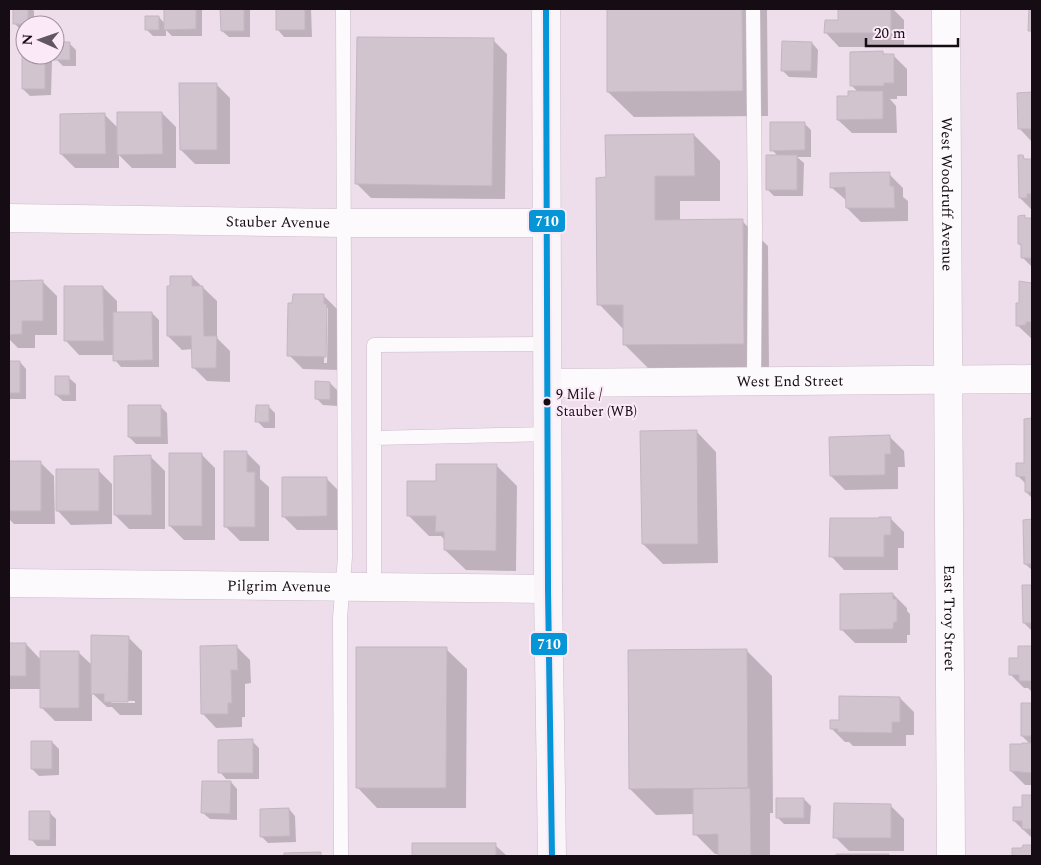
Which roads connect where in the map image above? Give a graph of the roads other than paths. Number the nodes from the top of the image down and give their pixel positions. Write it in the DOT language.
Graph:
graph roads {
  1 [pos="343,9"];
  2 [pos="546,9"];
  3 [pos="754,9"];
  4 [pos="946,9"];
  5 [pos="9,218"];
  6 [pos="344,223"];
  7 [pos="547,223"];
  8 [pos="548,344"];
  9 [pos="1032,379"];
  10 [pos="949,380"];
  11 [pos="754,382"];
  12 [pos="548,383"];
  13 [pos="548,434"];
  14 [pos="374,438"];
  15 [pos="9,583"];
  16 [pos="343,587"];
  17 [pos="374,587"];
  18 [pos="548,589"];
  19 [pos="341,856"];
  20 [pos="552,856"];
  21 [pos="951,856"];
  1 -- 6 [label="lane"];
  2 -- 7 [label="main road"];
  3 -- 11 [label="lane"];
  4 -- 10 [label="street, West Woodruff Avenue"];
  5 -- 6 [label="street, Stauber Avenue"];
  6 -- 7 [label="street, Stauber Avenue"];
  6 -- 16 [label="lane"];
  7 -- 8 [label="main road"];
  8 -- 12 [label="main road"];
  8 -- 14 [label="lane"];
  9 -- 10 [label="street, West End Street"];
  10 -- 11 [label="street, West End Street"];
  10 -- 21 [label="street, East Troy Street"];
  11 -- 12 [label="street, West End Street"];
  12 -- 13 [label="main road"];
  13 -- 14 [label="lane"];
  13 -- 18 [label="main road"];
  14 -- 17 [label="lane"];
  15 -- 16 [label="street, Pilgrim Avenue"];
  16 -- 17 [label="street, Pilgrim Avenue"];
  16 -- 19 [label="lane"];
  17 -- 18 [label="street, Pilgrim Avenue"];
  18 -- 20 [label="main road"];
}
